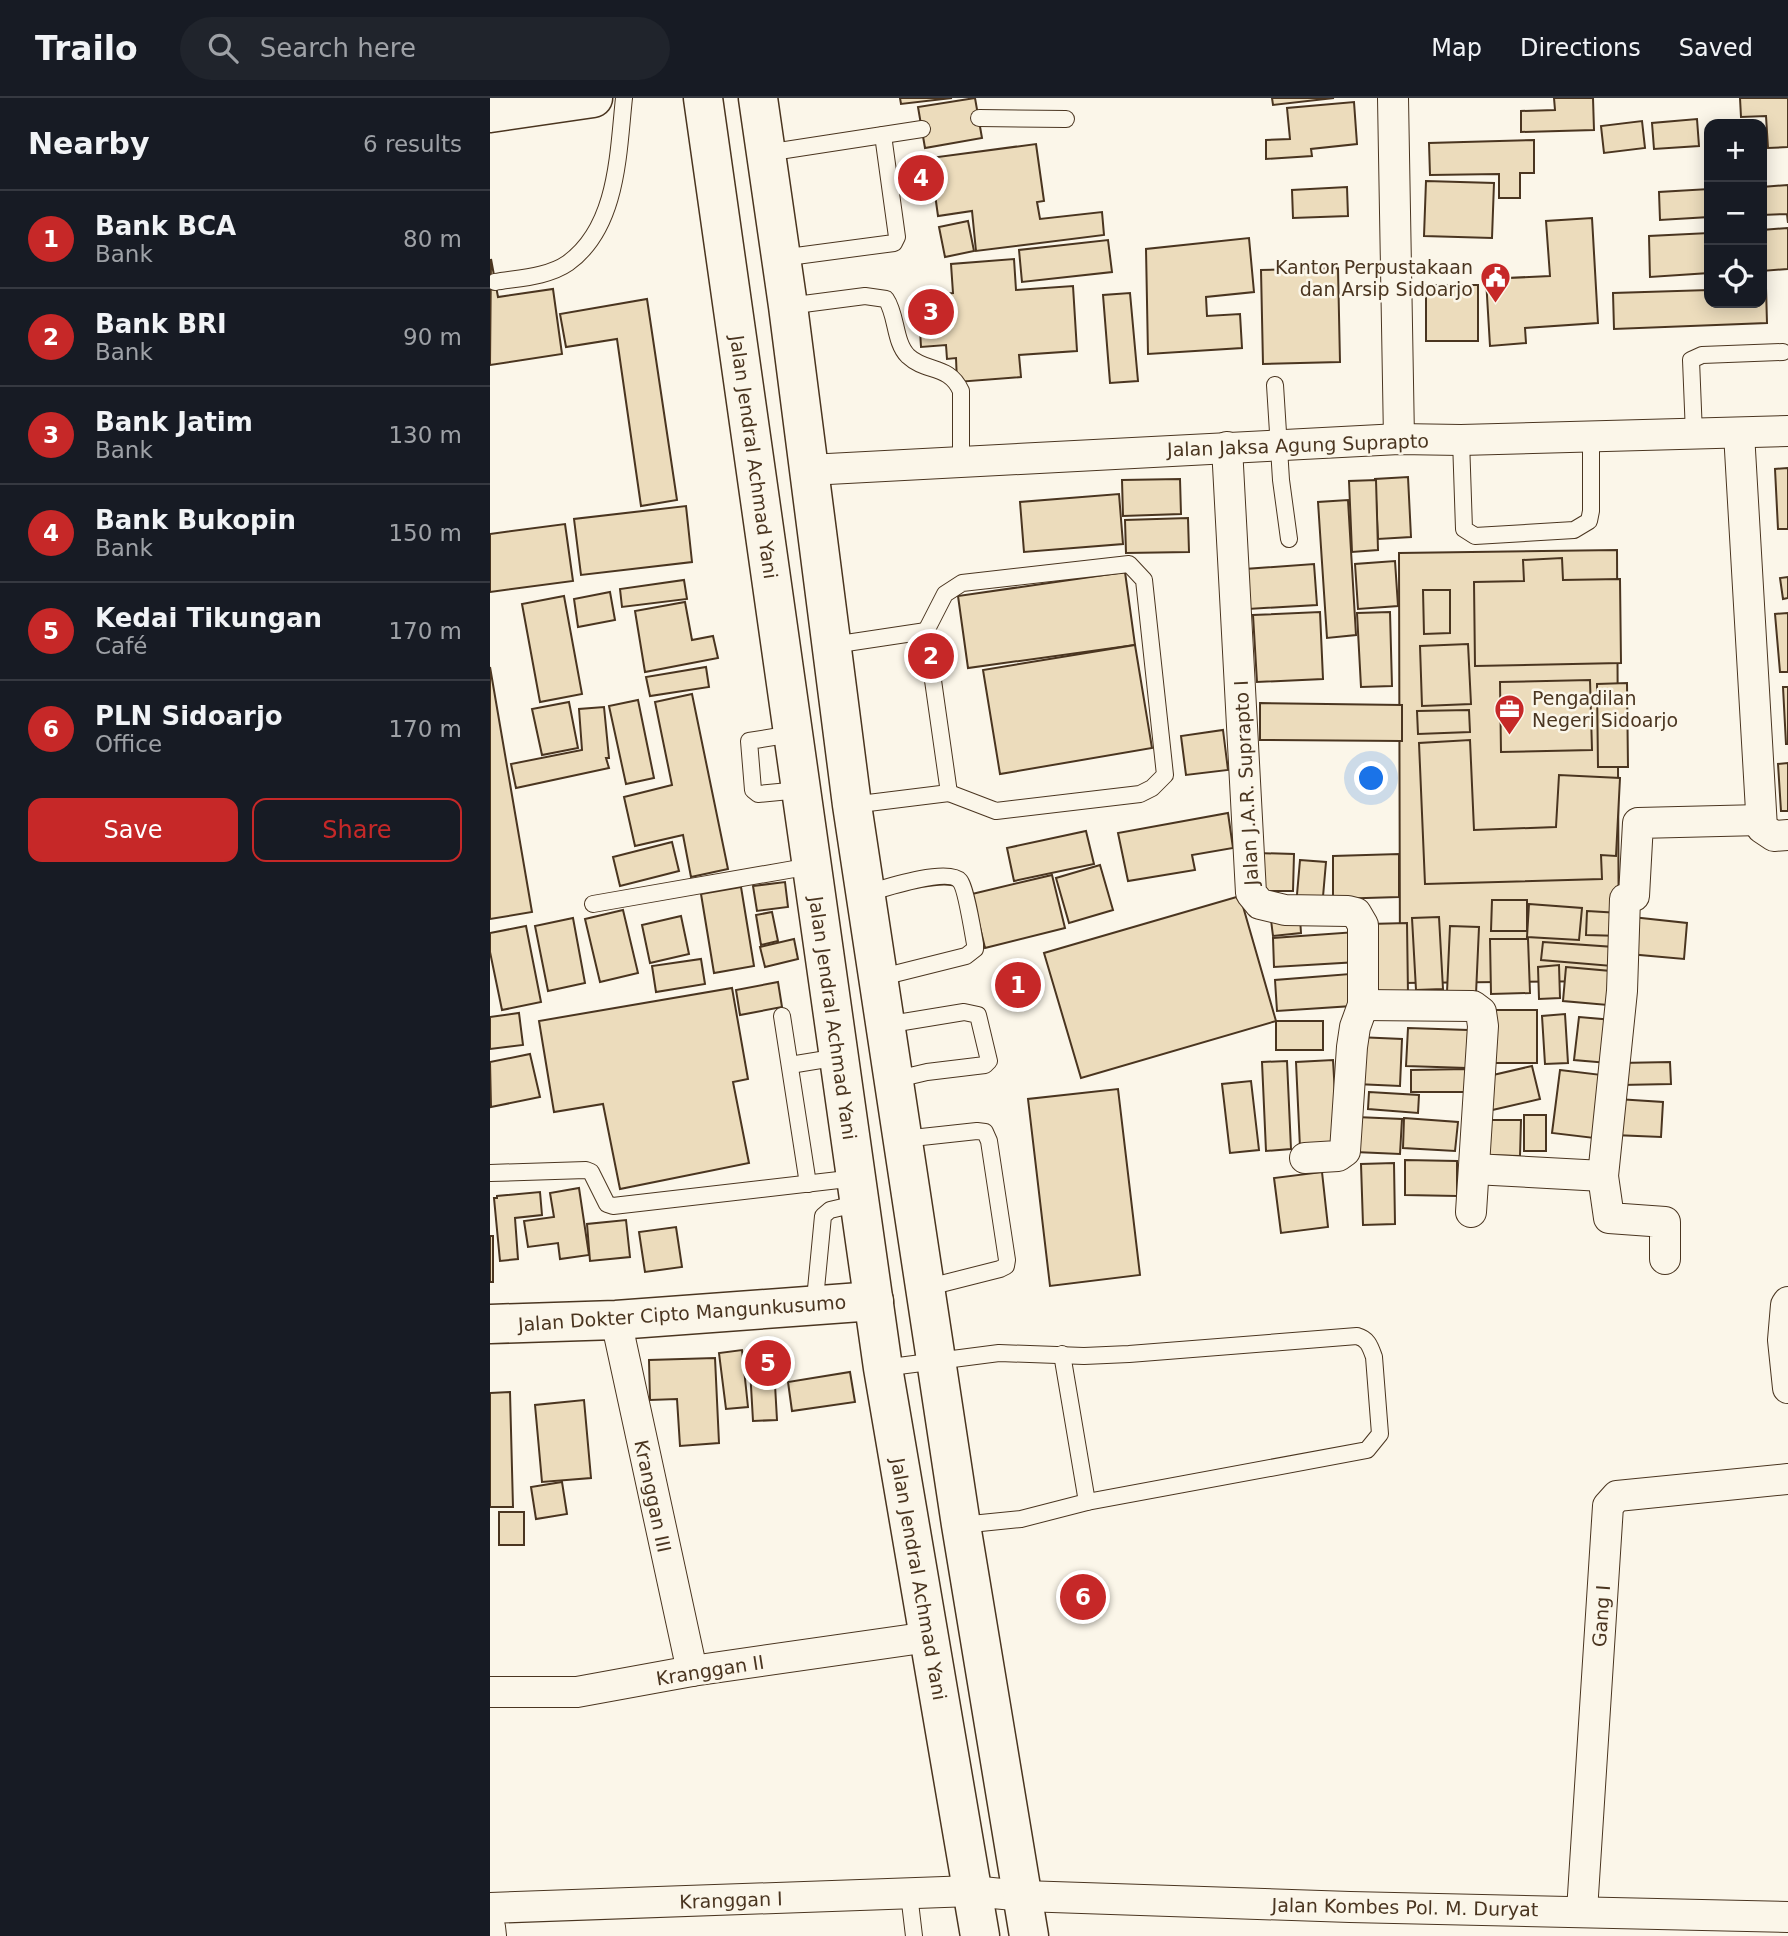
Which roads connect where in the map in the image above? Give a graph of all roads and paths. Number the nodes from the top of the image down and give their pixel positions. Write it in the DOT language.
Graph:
graph roads {
  1 [pos="593,98"];
  2 [pos="624,98"];
  3 [pos="703,98"];
  4 [pos="758,98"];
  5 [pos="1394,98"];
  6 [pos="490,113"];
  7 [pos="979,118"];
  8 [pos="1066,119"];
  9 [pos="922,129"];
  10 [pos="883,135"];
  11 [pos="766,153"];
  12 [pos="781,258"];
  13 [pos="495,282"];
  14 [pos="788,306"];
  15 [pos="1783,352"];
  16 [pos="1275,385"];
  17 [pos="1788,431"];
  18 [pos="1739,433"];
  19 [pos="1694,434"];
  20 [pos="1591,437"];
  21 [pos="1399,439"];
  22 [pos="1461,440"];
  23 [pos="1279,445"];
  24 [pos="1227,447"];
  25 [pos="961,463"];
  26 [pos="809,470"];
  27 [pos="1289,539"];
  28 [pos="926,631"];
  29 [pos="833,645"];
  30 [pos="949,793"];
  31 [pos="852,806"];
  32 [pos="1761,820"];
  33 [pos="1788,835"];
  34 [pos="811,866"];
  35 [pos="866,894"];
  36 [pos="593,904"];
  37 [pos="878,978"];
  38 [pos="1363,1005"];
  39 [pos="782,1016"];
  40 [pos="885,1025"];
  41 [pos="839,1058"];
  42 [pos="790,1065"];
  43 [pos="893,1080"];
  44 [pos="903,1139"];
  45 [pos="1305,1158"];
  46 [pos="1474,1169"];
  47 [pos="490,1173"];
  48 [pos="1603,1176"];
  49 [pos="808,1184"];
  50 [pos="858,1190"];
  51 [pos="1471,1212"];
  52 [pos="1665,1259"];
  53 [pos="925,1288"];
  54 [pos="874,1301"];
  55 [pos="1788,1302"];
  56 [pos="817,1305"];
  57 [pos="616,1320"];
  58 [pos="490,1324"];
  59 [pos="1062,1353"];
  60 [pos="936,1360"];
  61 [pos="883,1368"];
  62 [pos="1788,1388"];
  63 [pos="1788,1479"];
  64 [pos="1087,1502"];
  65 [pos="961,1525"];
  66 [pos="929,1637"];
  67 [pos="692,1671"];
  68 [pos="490,1692"];
  69 [pos="972,1891"];
  70 [pos="909,1894"];
  71 [pos="1023,1896"];
  72 [pos="490,1908"];
  73 [pos="1582,1911"];
  74 [pos="1771,1923"];
  75 [pos="490,1927"];
  76 [pos="491,1936"];
  77 [pos="914,1936"];
  78 [pos="979,1936"];
  79 [pos="1029,1936"];
  1 -- 6 [label="main road"];
  2 -- 13 [label="lane"];
  3 -- 34 [label="main road, Jalan Jendral Achmad Yani"];
  4 -- 11 [label="main road"];
  5 -- 21 [label="street"];
  7 -- 8 [label="lane"];
  9 -- 10 [label="lane"];
  10 -- 11 [label="lane"];
  10 -- 12 [label="lane"];
  11 -- 12 [label="main road"];
  12 -- 14 [label="main road"];
  14 -- 25 [label="lane"];
  14 -- 26 [label="main road"];
  15 -- 19 [label="lane"];
  16 -- 23 [label="lane"];
  17 -- 18 [label="street, Jalan Jaksa Agung Suprapto"];
  18 -- 19 [label="street, Jalan Jaksa Agung Suprapto"];
  18 -- 32 [label="street"];
  19 -- 20 [label="street, Jalan Jaksa Agung Suprapto"];
  20 -- 22 [label="street, Jalan Jaksa Agung Suprapto"];
  20 -- 22 [label="lane"];
  21 -- 22 [label="street, Jalan Jaksa Agung Suprapto"];
  21 -- 23 [label="street, Jalan Jaksa Agung Suprapto"];
  23 -- 24 [label="street, Jalan Jaksa Agung Suprapto"];
  23 -- 27 [label="lane"];
  24 -- 25 [label="street, Jalan Jaksa Agung Suprapto"];
  24 -- 38 [label="street, Jalan J.A.R. Suprapto I"];
  25 -- 26 [label="street, Jalan Jaksa Agung Suprapto"];
  26 -- 29 [label="main road"];
  28 -- 29 [label="lane"];
  28 -- 30 [label="lane"];
  28 -- 30 [label="lane"];
  29 -- 31 [label="main road"];
  30 -- 31 [label="lane"];
  31 -- 35 [label="main road"];
  32 -- 33 [label="street"];
  32 -- 48 [label="street"];
  34 -- 36 [label="lane"];
  34 -- 41 [label="main road, Jalan Jendral Achmad Yani"];
  35 -- 37 [label="main road"];
  35 -- 37 [label="lane"];
  37 -- 40 [label="main road"];
  38 -- 45 [label="street, Jalan J.A.R. Suprapto I"];
  38 -- 46 [label="street"];
  39 -- 42 [label="lane"];
  40 -- 43 [label="main road"];
  40 -- 43 [label="lane"];
  41 -- 42 [label="lane"];
  41 -- 50 [label="main road, Jalan Jendral Achmad Yani"];
  42 -- 49 [label="lane"];
  43 -- 44 [label="main road"];
  44 -- 53 [label="main road"];
  44 -- 53 [label="lane"];
  46 -- 48 [label="street"];
  46 -- 51 [label="street"];
  47 -- 49 [label="lane"];
  48 -- 52 [label="street"];
  49 -- 50 [label="lane"];
  50 -- 54 [label="main road, Jalan Jendral Achmad Yani"];
  50 -- 56 [label="lane"];
  53 -- 60 [label="main road"];
  54 -- 56 [label="main road, Jalan Dokter Cipto Mangunkusumo"];
  54 -- 61 [label="main road, Jalan Jendral Achmad Yani"];
  55 -- 62 [label="street"];
  56 -- 57 [label="main road, Jalan Dokter Cipto Mangunkusumo"];
  57 -- 58 [label="main road, Jalan Dokter Cipto Mangunkusumo"];
  57 -- 67 [label="street, Kranggan III"];
  59 -- 60 [label="lane"];
  59 -- 64 [label="lane"];
  59 -- 64 [label="lane"];
  60 -- 61 [label="lane"];
  60 -- 65 [label="main road"];
  61 -- 66 [label="main road, Jalan Jendral Achmad Yani"];
  63 -- 73 [label="street, Gang I"];
  64 -- 65 [label="lane"];
  65 -- 71 [label="main road"];
  66 -- 67 [label="street, Kranggan II"];
  66 -- 69 [label="main road, Jalan Jendral Achmad Yani"];
  67 -- 68 [label="street, Kranggan II"];
  69 -- 70 [label="street, Kranggan I"];
  69 -- 71 [label="street, Jalan Kombes Pol. M. Duryat"];
  69 -- 78 [label="main road, Jalan Jendral Achmad Yani"];
  70 -- 72 [label="street, Kranggan I"];
  70 -- 77 [label="lane"];
  71 -- 73 [label="street, Jalan Kombes Pol. M. Duryat"];
  71 -- 79 [label="main road"];
  73 -- 74 [label="street, Jalan Kombes Pol. M. Duryat"];
  75 -- 76 [label="street"];
}
